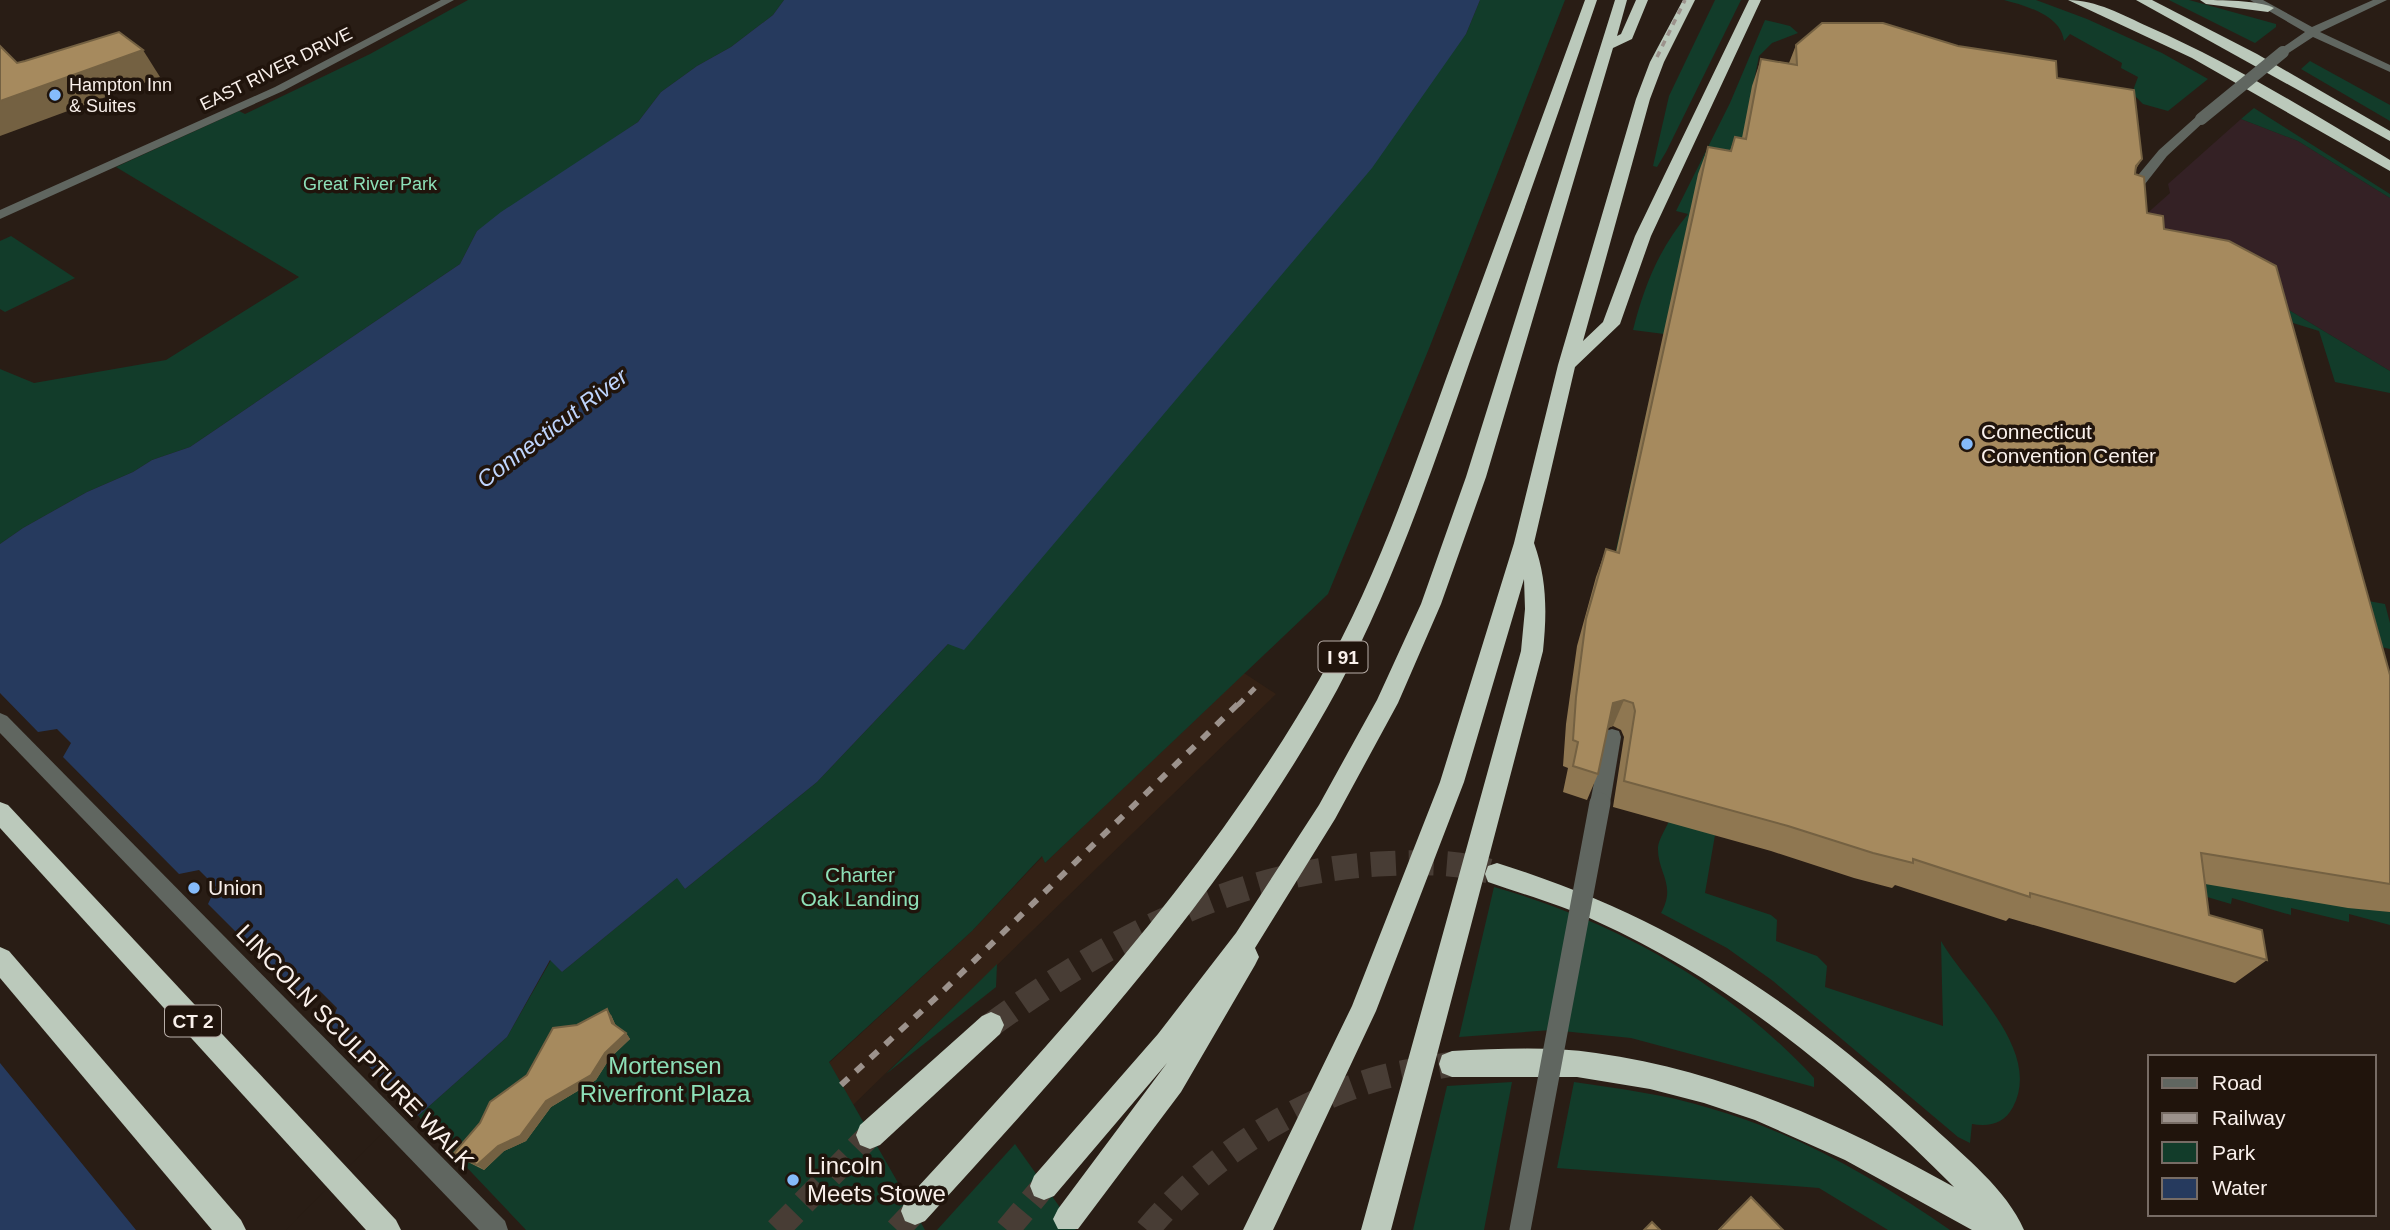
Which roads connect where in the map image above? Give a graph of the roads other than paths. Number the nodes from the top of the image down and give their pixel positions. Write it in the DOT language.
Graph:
graph roads {
  1 [pos="449,0"];
  2 [pos="1591,0"];
  3 [pos="1621,0"];
  4 [pos="1642,0"];
  5 [pos="1689,0"];
  6 [pos="1755,0"];
  7 [pos="2062,0"];
  8 [pos="2074,0"];
  9 [pos="2141,0"];
  10 [pos="2206,0"];
  11 [pos="2255,0"];
  12 [pos="2382,0"];
  13 [pos="2268,8"];
  14 [pos="2096,9"];
  15 [pos="2312,32"];
  16 [pos="1606,46"];
  17 [pos="2390,69"];
  18 [pos="2390,137"];
  19 [pos="2390,166"];
  20 [pos="2126,199"];
  21 [pos="0,215"];
  22 [pos="1567,365"];
  23 [pos="1524,543"];
  24 [pos="0,721"];
  25 [pos="1612,737"];
  26 [pos="0,812"];
  27 [pos="1497,874"];
  28 [pos="1273,898"];
  29 [pos="0,959"];
  30 [pos="991,1026"];
  31 [pos="1452,1064"];
  32 [pos="870,1135"];
  33 [pos="1044,1186"];
  34 [pos="915,1211"];
  35 [pos="1068,1219"];
  36 [pos="231,1230"];
  37 [pos="386,1230"];
  38 [pos="496,1230"];
  39 [pos="1258,1230"];
  40 [pos="1376,1230"];
  41 [pos="1520,1230"];
  42 [pos="2000,1230"];
  43 [pos="2009,1230"];
  1 -- 21 [label="street, EAST RIVER DRIVE"];
  2 -- 34 [label="highway, I 91"];
  3 -- 16 [label="highway"];
  4 -- 16 [label="highway"];
  5 -- 22 [label="highway"];
  6 -- 22 [label="highway"];
  7 -- 14 [label="highway"];
  8 -- 14 [label="highway"];
  9 -- 18 [label="highway"];
  10 -- 13 [label="highway"];
  11 -- 13 [label="street"];
  12 -- 15 [label="street"];
  13 -- 15 [label="street"];
  14 -- 19 [label="highway"];
  15 -- 17 [label="street"];
  15 -- 20 [label="street, bridge"];
  16 -- 28 [label="highway"];
  22 -- 23 [label="highway"];
  23 -- 39 [label="highway"];
  23 -- 40 [label="highway"];
  24 -- 38 [label="street, LINCOLN SCULPTURE WALK"];
  25 -- 41 [label="street, bridge"];
  26 -- 37 [label="highway, CT 2"];
  27 -- 43 [label="highway"];
  28 -- 33 [label="highway"];
  28 -- 35 [label="highway"];
  29 -- 36 [label="highway"];
  30 -- 32 [label="highway"];
  31 -- 42 [label="highway"];
}
